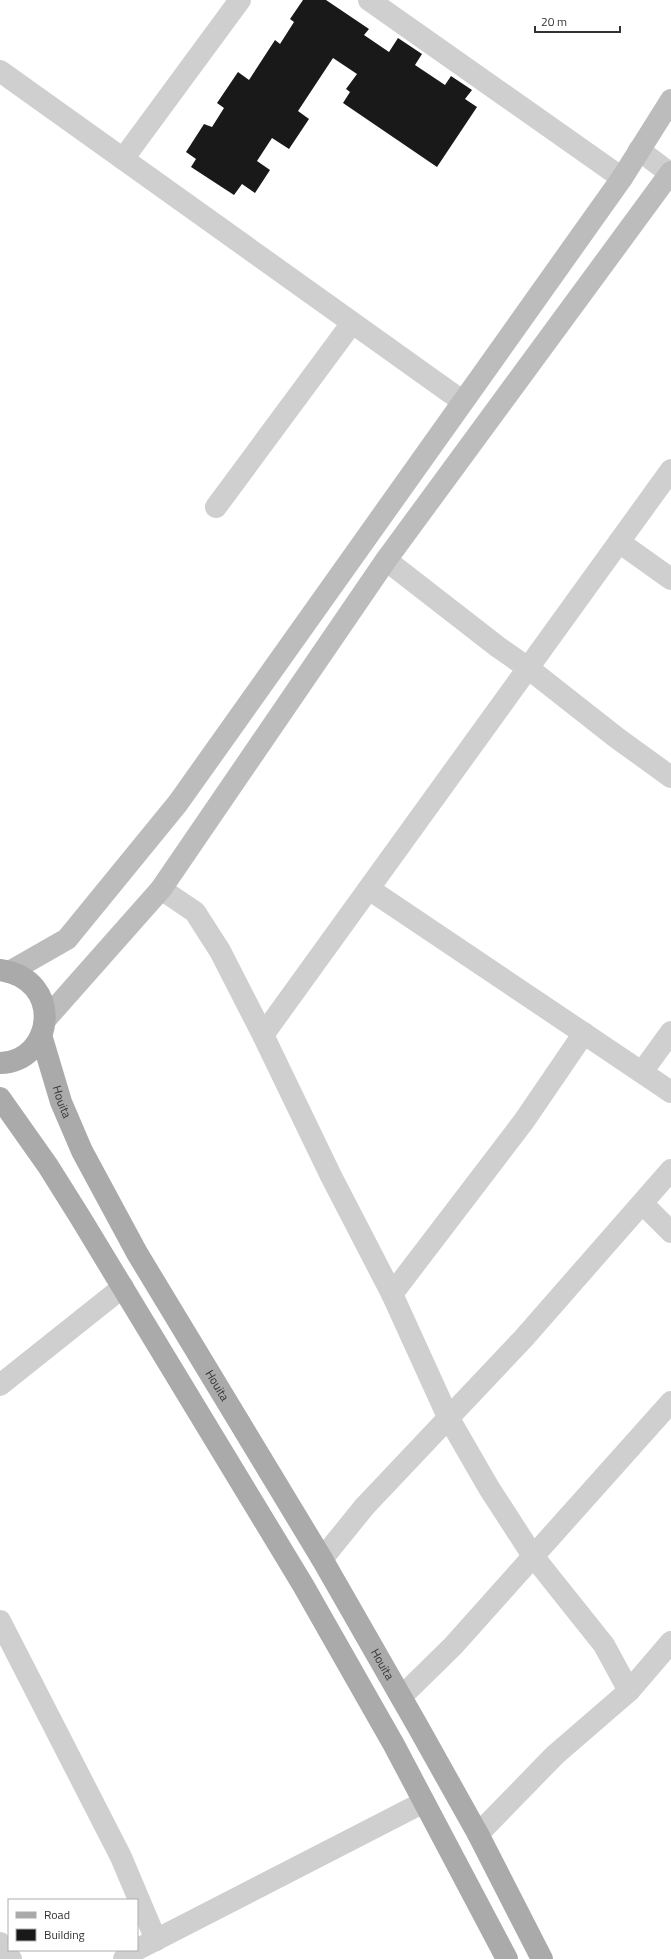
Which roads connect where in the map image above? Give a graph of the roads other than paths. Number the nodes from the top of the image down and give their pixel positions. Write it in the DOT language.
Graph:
graph roads {
  1 [pos="240,0"];
  2 [pos="369,0"];
  3 [pos="0,72"];
  4 [pos="671,100"];
  5 [pos="639,150"];
  6 [pos="123,159"];
  7 [pos="671,173"];
  8 [pos="622,178"];
  9 [pos="352,323"];
  10 [pos="462,401"];
  11 [pos="671,470"];
  12 [pos="216,507"];
  13 [pos="619,542"];
  14 [pos="386,560"];
  15 [pos="671,579"];
  16 [pos="528,668"];
  17 [pos="671,776"];
  18 [pos="161,889"];
  19 [pos="368,889"];
  20 [pos="6,970"];
  21 [pos="43,1028"];
  22 [pos="671,1032"];
  23 [pos="584,1034"];
  24 [pos="263,1035"];
  25 [pos="0,1063"];
  26 [pos="642,1072"];
  27 [pos="671,1092"];
  28 [pos="0,1098"];
  29 [pos="671,1170"];
  30 [pos="643,1204"];
  31 [pos="671,1232"];
  32 [pos="123,1287"];
  33 [pos="392,1294"];
  34 [pos="0,1385"];
  35 [pos="671,1402"];
  36 [pos="448,1418"];
  37 [pos="533,1556"];
  38 [pos="322,1559"];
  39 [pos="0,1621"];
  40 [pos="671,1642"];
  41 [pos="629,1691"];
  42 [pos="401,1697"];
  43 [pos="424,1802"];
  44 [pos="478,1834"];
  45 [pos="156,1940"];
  46 [pos="0,1943"];
  47 [pos="137,1951"];
  48 [pos="138,1951"];
  49 [pos="11,1959"];
  50 [pos="124,1959"];
  51 [pos="507,1959"];
  52 [pos="542,1959"];
  1 -- 6 [label="street"];
  2 -- 8 [label="street"];
  3 -- 6 [label="street"];
  4 -- 5 [label="main road"];
  5 -- 7 [label="street"];
  5 -- 8 [label="main road"];
  6 -- 9 [label="street"];
  7 -- 14 [label="main road"];
  8 -- 10 [label="main road"];
  9 -- 10 [label="street"];
  9 -- 12 [label="street"];
  10 -- 20 [label="main road"];
  11 -- 13 [label="street"];
  13 -- 15 [label="street"];
  13 -- 16 [label="street"];
  14 -- 16 [label="street"];
  14 -- 18 [label="main road"];
  16 -- 17 [label="street"];
  16 -- 19 [label="street"];
  18 -- 21 [label="main road"];
  18 -- 24 [label="street"];
  19 -- 23 [label="street"];
  19 -- 24 [label="street"];
  20 -- 21 [label="main road, Houita"];
  21 -- 25 [label="main road"];
  21 -- 38 [label="main road, Houita"];
  22 -- 26 [label="street"];
  23 -- 26 [label="street"];
  23 -- 33 [label="street"];
  24 -- 33 [label="street"];
  26 -- 27 [label="street"];
  28 -- 32 [label="main road"];
  29 -- 30 [label="street"];
  30 -- 31 [label="street"];
  30 -- 36 [label="street"];
  32 -- 34 [label="street"];
  32 -- 43 [label="main road"];
  33 -- 36 [label="street"];
  35 -- 37 [label="street"];
  36 -- 37 [label="street"];
  36 -- 38 [label="street"];
  37 -- 41 [label="street"];
  37 -- 42 [label="street"];
  38 -- 42 [label="main road, Houita"];
  39 -- 45 [label="street"];
  40 -- 41 [label="street"];
  41 -- 44 [label="street"];
  42 -- 44 [label="main road, Houita"];
  43 -- 45 [label="street"];
  43 -- 51 [label="main road"];
  44 -- 52 [label="main road, Houita"];
  45 -- 48 [label="street"];
  46 -- 49 [label="street"];
  47 -- 50 [label="street"];
}
